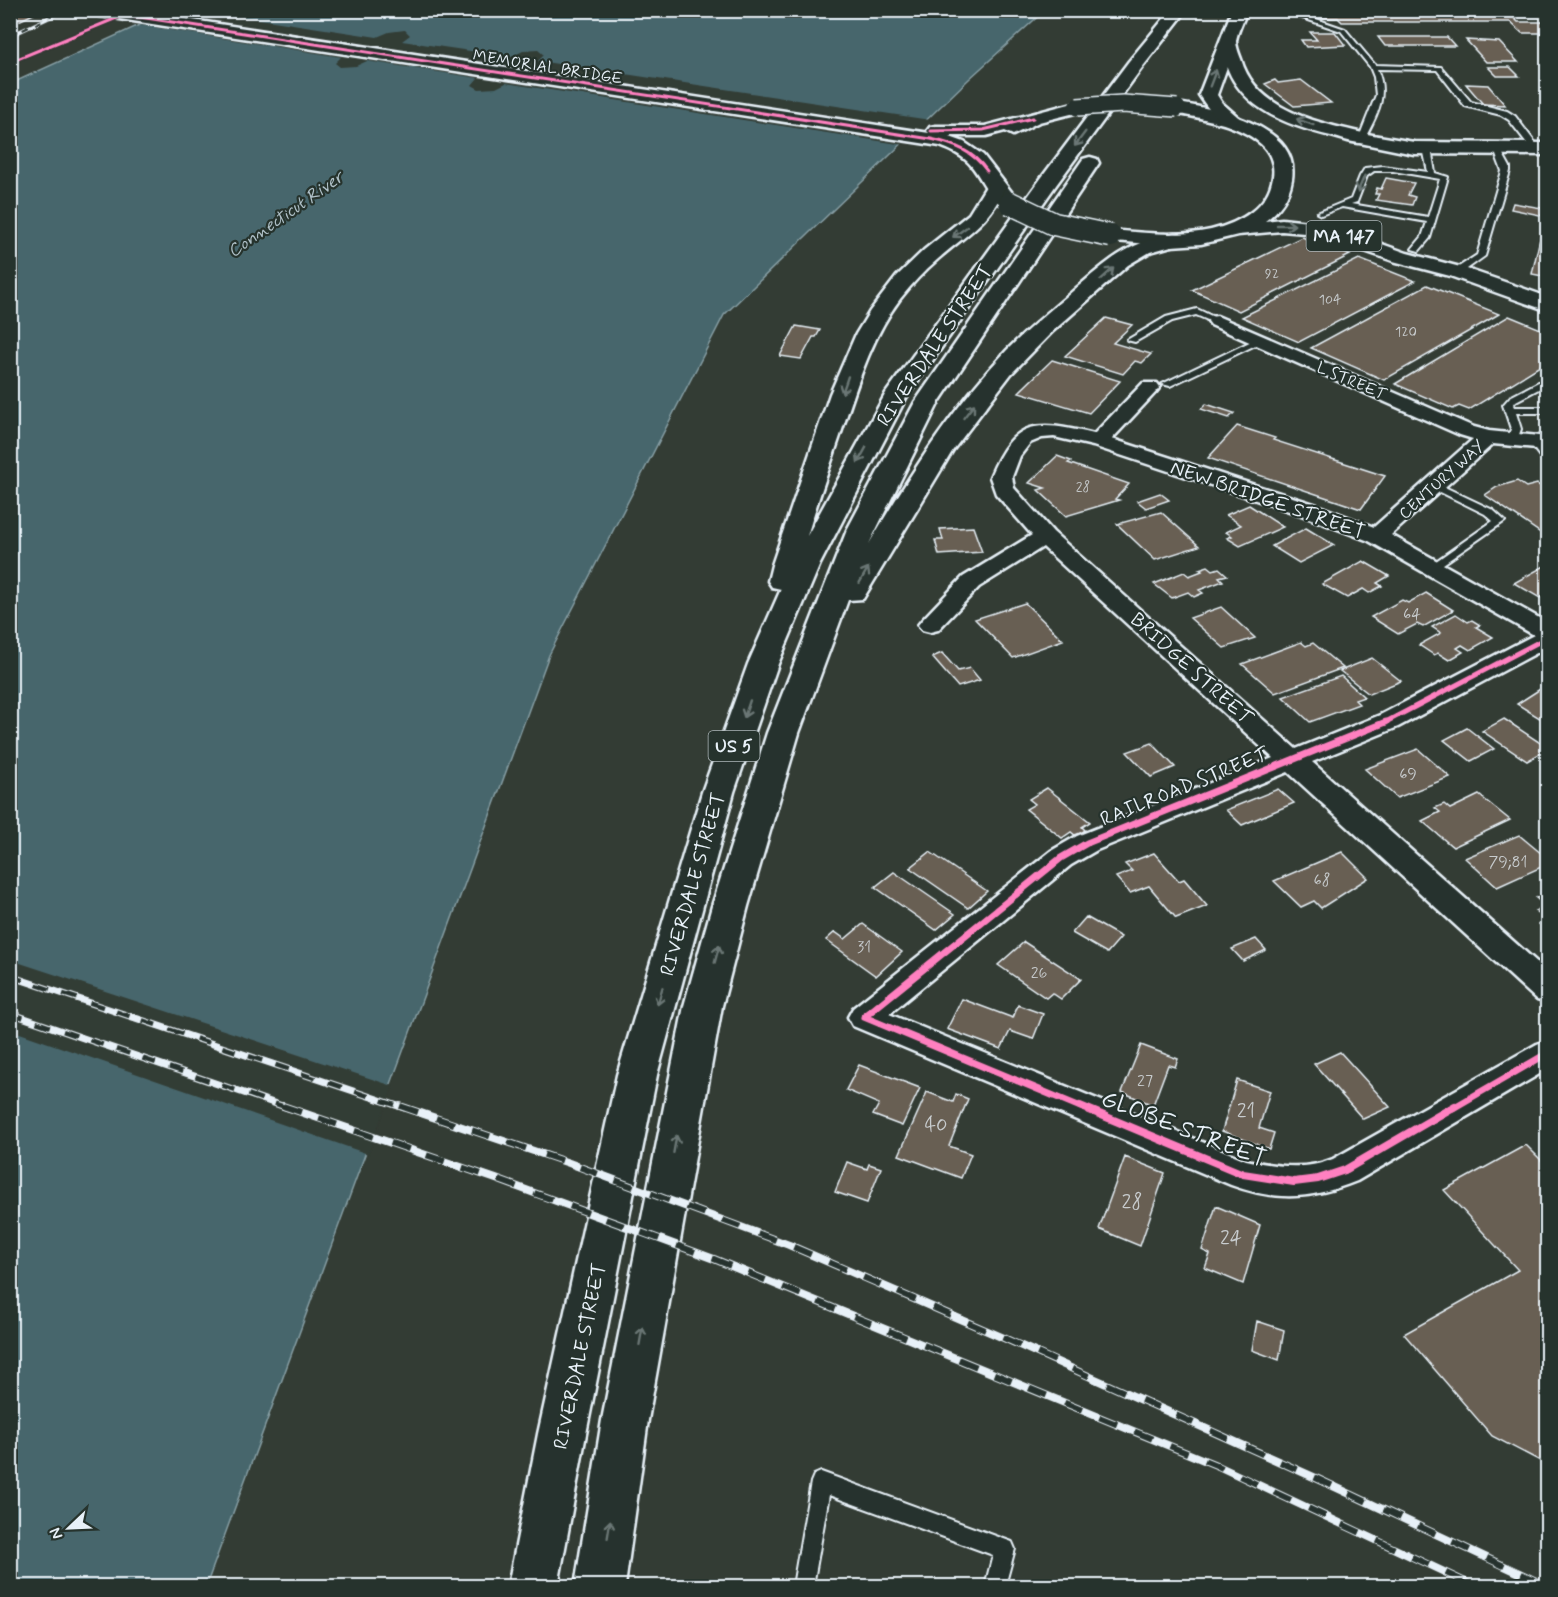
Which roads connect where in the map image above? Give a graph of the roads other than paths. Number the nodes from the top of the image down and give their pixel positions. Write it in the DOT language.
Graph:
graph roads {
  1 [pos="94,10"];
  2 [pos="139,10"];
  3 [pos="1180,10"];
  4 [pos="1201,10"];
  5 [pos="1239,10"];
  6 [pos="1293,13"];
  7 [pos="1228,43"];
  8 [pos="1374,67"];
  9 [pos="1093,86"];
  10 [pos="1072,108"];
  11 [pos="1033,118"];
  12 [pos="1236,123"];
  13 [pos="946,137"];
  14 [pos="1361,138"];
  15 [pos="1427,148"];
  16 [pos="1496,149"];
  17 [pos="1542,149"];
  18 [pos="1431,175"];
  19 [pos="1281,182"];
  20 [pos="998,187"];
  21 [pos="1342,205"];
  22 [pos="1308,206"];
  23 [pos="1431,220"];
  24 [pos="1228,231"];
  25 [pos="1175,239"];
  26 [pos="1416,249"];
  27 [pos="1457,272"];
  28 [pos="1548,305"];
  29 [pos="1217,321"];
  30 [pos="1132,340"];
  31 [pos="1261,340"];
  32 [pos="1548,380"];
  33 [pos="1158,386"];
  34 [pos="1510,410"];
  35 [pos="1548,410"];
  36 [pos="1488,437"];
  37 [pos="1099,441"];
  38 [pos="1512,441"];
  39 [pos="1541,443"];
  40 [pos="1548,460"];
  41 [pos="1434,485"];
  42 [pos="1002,486"];
  43 [pos="1377,536"];
  44 [pos="1045,537"];
  45 [pos="1433,568"];
  46 [pos="930,625"];
  47 [pos="1548,635"];
  48 [pos="763,663"];
  49 [pos="803,680"];
  50 [pos="1294,760"];
  51 [pos="1548,991"];
  52 [pos="864,1017"];
  53 [pos="1548,1053"];
  54 [pos="533,1587"];
  55 [pos="600,1587"];
  56 [pos="803,1587"];
  57 [pos="995,1587"];
  1 -- 13 [label="main road, MEMORIAL BRIDGE"];
  2 -- 13 [label="main road, MEMORIAL BRIDGE"];
  3 -- 48 [label="main road, RIVERDALE STREET / US 5, one-way"];
  4 -- 49 [label="main road, RIVERDALE STREET / US 5"];
  5 -- 7 [label="main road"];
  6 -- 8 [label="lane"];
  12 -- 7 [label="main road, one-way"];
  14 -- 7 [label="main road, one-way"];
  8 -- 14 [label="lane"];
  8 -- 17 [label="lane"];
  9 -- 10 [label="main road"];
  10 -- 11 [label="main road, MEMORIAL BRIDGE"];
  10 -- 12 [label="main road, bridge"];
  11 -- 13 [label="main road, MEMORIAL BRIDGE"];
  11 -- 20 [label="main road"];
  12 -- 19 [label="main road"];
  13 -- 20 [label="main road, MEMORIAL BRIDGE"];
  14 -- 15 [label="main road"];
  15 -- 16 [label="main road"];
  15 -- 18 [label="lane"];
  16 -- 17 [label="main road"];
  16 -- 27 [label="lane"];
  18 -- 21 [label="lane, one-way"];
  18 -- 23 [label="lane"];
  19 -- 22 [label="main road, MA 147"];
  19 -- 24 [label="main road"];
  20 -- 25 [label="main road, MEMORIAL BRIDGE, bridge"];
  20 -- 48 [label="main road, one-way"];
  21 -- 22 [label="lane"];
  21 -- 23 [label="lane"];
  22 -- 26 [label="main road, MA 147"];
  23 -- 26 [label="lane"];
  24 -- 25 [label="main road"];
  24 -- 27 [label="main road, MA 147, one-way"];
  49 -- 25 [label="main road, one-way"];
  26 -- 27 [label="main road, MA 147"];
  27 -- 28 [label="main road, MA 147"];
  29 -- 30 [label="lane"];
  29 -- 31 [label="street, L STREET"];
  31 -- 33 [label="lane"];
  31 -- 36 [label="street, L STREET"];
  32 -- 34 [label="lane"];
  33 -- 37 [label="street"];
  34 -- 35 [label="lane"];
  34 -- 38 [label="lane"];
  36 -- 38 [label="street, CENTURY WAY"];
  36 -- 41 [label="street, CENTURY WAY"];
  37 -- 42 [label="street, NEW BRIDGE STREET"];
  37 -- 43 [label="street, NEW BRIDGE STREET"];
  38 -- 39 [label="street, CENTURY WAY"];
  39 -- 40 [label="lane"];
  41 -- 43 [label="street, CENTURY WAY"];
  41 -- 45 [label="lane"];
  42 -- 44 [label="street, BRIDGE STREET"];
  43 -- 45 [label="street, NEW BRIDGE STREET"];
  44 -- 46 [label="street"];
  44 -- 50 [label="street, BRIDGE STREET"];
  45 -- 47 [label="street, NEW BRIDGE STREET"];
  47 -- 50 [label="street, RAILROAD STREET"];
  48 -- 54 [label="main road, RIVERDALE STREET / US 5, one-way"];
  55 -- 49 [label="main road, RIVERDALE STREET / US 5, one-way"];
  50 -- 51 [label="street, BRIDGE STREET"];
  50 -- 52 [label="street, RAILROAD STREET"];
  52 -- 53 [label="street, GLOBE STREET"];
  56 -- 57 [label="lane"];
}
